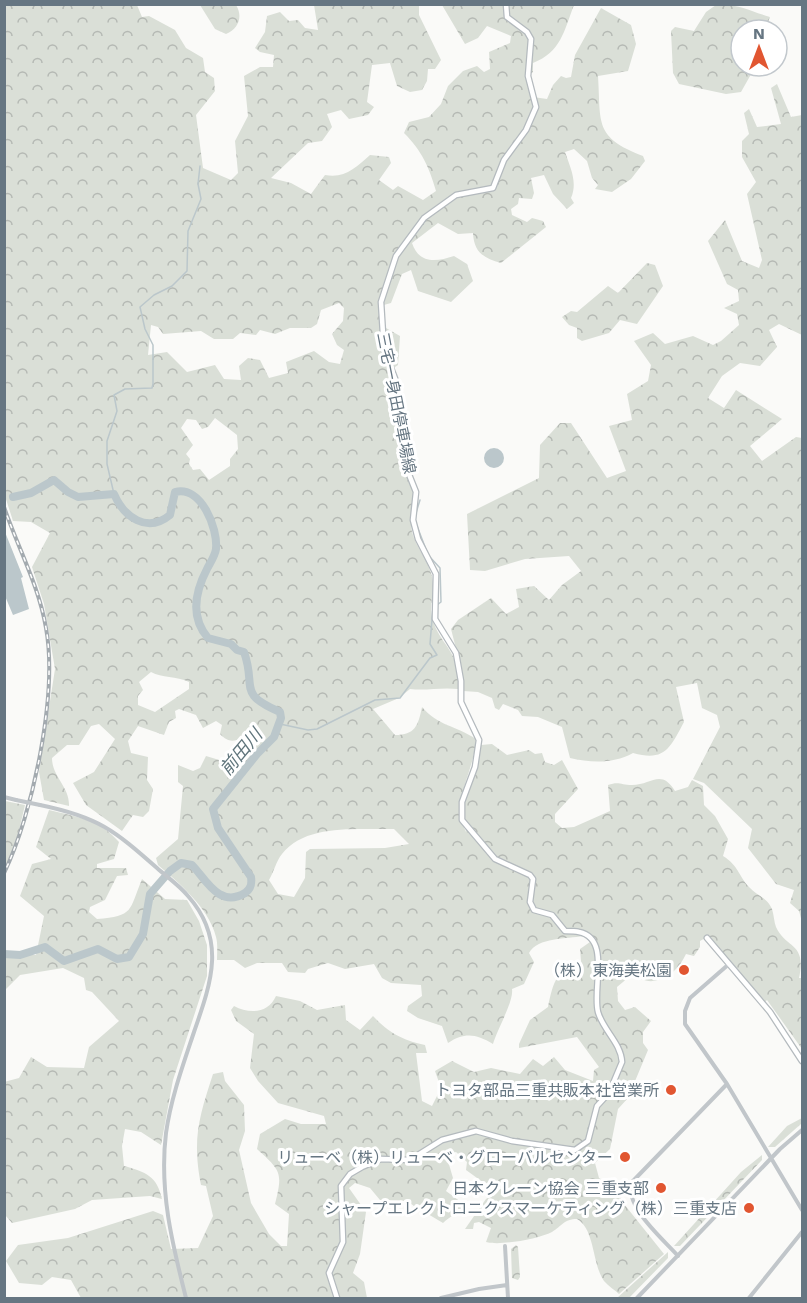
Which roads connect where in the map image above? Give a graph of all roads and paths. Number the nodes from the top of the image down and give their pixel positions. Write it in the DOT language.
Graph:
graph roads {
  1 [pos="506,4"];
  2 [pos="4,797"];
  3 [pos="706,938"];
  4 [pos="729,964"];
  5 [pos="802,1061"];
  6 [pos="727,1084"];
  7 [pos="802,1130"];
  8 [pos="771,1159"];
  9 [pos="802,1210"];
  10 [pos="802,1232"];
  11 [pos="505,1246"];
  12 [pos="678,1256"];
  13 [pos="507,1285"];
  14 [pos="186,1299"];
  15 [pos="337,1299"];
  16 [pos="441,1299"];
  17 [pos="508,1299"];
  18 [pos="637,1299"];
  19 [pos="749,1299"];
  1 -- 15 [label="main road, 三宅一身田停車場線"];
  2 -- 14 [label="street, bridge"];
  3 -- 4 [label="main road"];
  4 -- 5 [label="main road"];
  4 -- 6 [label="street"];
  6 -- 8 [label="street"];
  6 -- 12 [label="street"];
  7 -- 8 [label="street"];
  8 -- 9 [label="street"];
  8 -- 12 [label="street"];
  10 -- 19 [label="street"];
  11 -- 13 [label="street"];
  12 -- 18 [label="street"];
  13 -- 16 [label="street"];
  13 -- 17 [label="street"];
}
